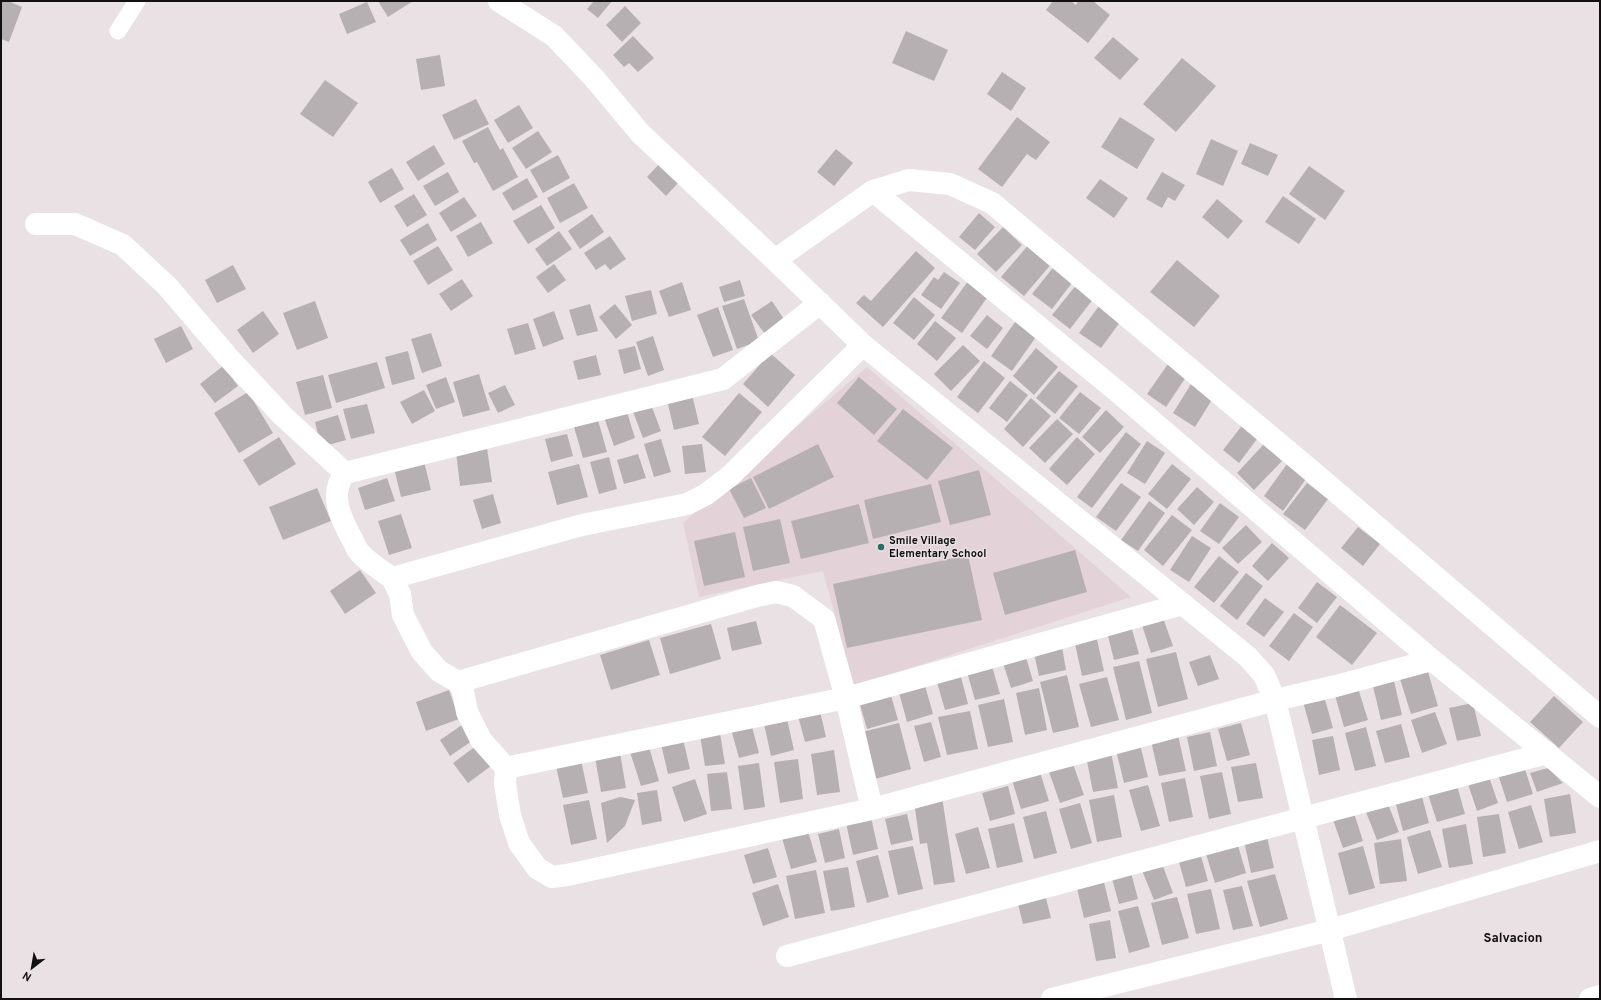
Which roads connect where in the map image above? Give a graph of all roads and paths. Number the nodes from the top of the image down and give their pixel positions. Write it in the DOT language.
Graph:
graph roads {
  1 [pos="137,1"];
  2 [pos="498,1"];
  3 [pos="118,31"];
  4 [pos="873,191"];
  5 [pos="36,224"];
  6 [pos="775,260"];
  7 [pos="820,303"];
  8 [pos="863,345"];
  9 [pos="345,473"];
  10 [pos="392,578"];
  11 [pos="1183,604"];
  12 [pos="1432,660"];
  13 [pos="458,682"];
  14 [pos="846,698"];
  15 [pos="1275,700"];
  16 [pos="1600,717"];
  17 [pos="1547,753"];
  18 [pos="506,768"];
  19 [pos="1600,797"];
  20 [pos="872,809"];
  21 [pos="1303,817"];
  22 [pos="1600,851"];
  23 [pos="1330,930"];
  24 [pos="787,956"];
  25 [pos="1600,996"];
  26 [pos="1052,999"];
  27 [pos="1346,999"];
  28 [pos="1590,999"];
  1 -- 3 [label="lane"];
  2 -- 6 [label="street"];
  4 -- 6 [label="street"];
  4 -- 12 [label="street"];
  4 -- 16 [label="street"];
  5 -- 9 [label="street"];
  6 -- 7 [label="street"];
  7 -- 8 [label="street"];
  7 -- 9 [label="street"];
  8 -- 10 [label="street"];
  8 -- 11 [label="street"];
  9 -- 10 [label="street"];
  10 -- 13 [label="street"];
  11 -- 14 [label="street"];
  11 -- 15 [label="street"];
  12 -- 15 [label="street"];
  12 -- 17 [label="street"];
  13 -- 14 [label="street"];
  13 -- 18 [label="street"];
  14 -- 18 [label="street"];
  14 -- 20 [label="street"];
  15 -- 20 [label="street"];
  15 -- 21 [label="street"];
  17 -- 19 [label="street"];
  17 -- 21 [label="street"];
  18 -- 20 [label="street"];
  21 -- 23 [label="street"];
  21 -- 24 [label="street"];
  22 -- 23 [label="street"];
  23 -- 26 [label="street"];
  23 -- 27 [label="street"];
  25 -- 28 [label="street"];
}
